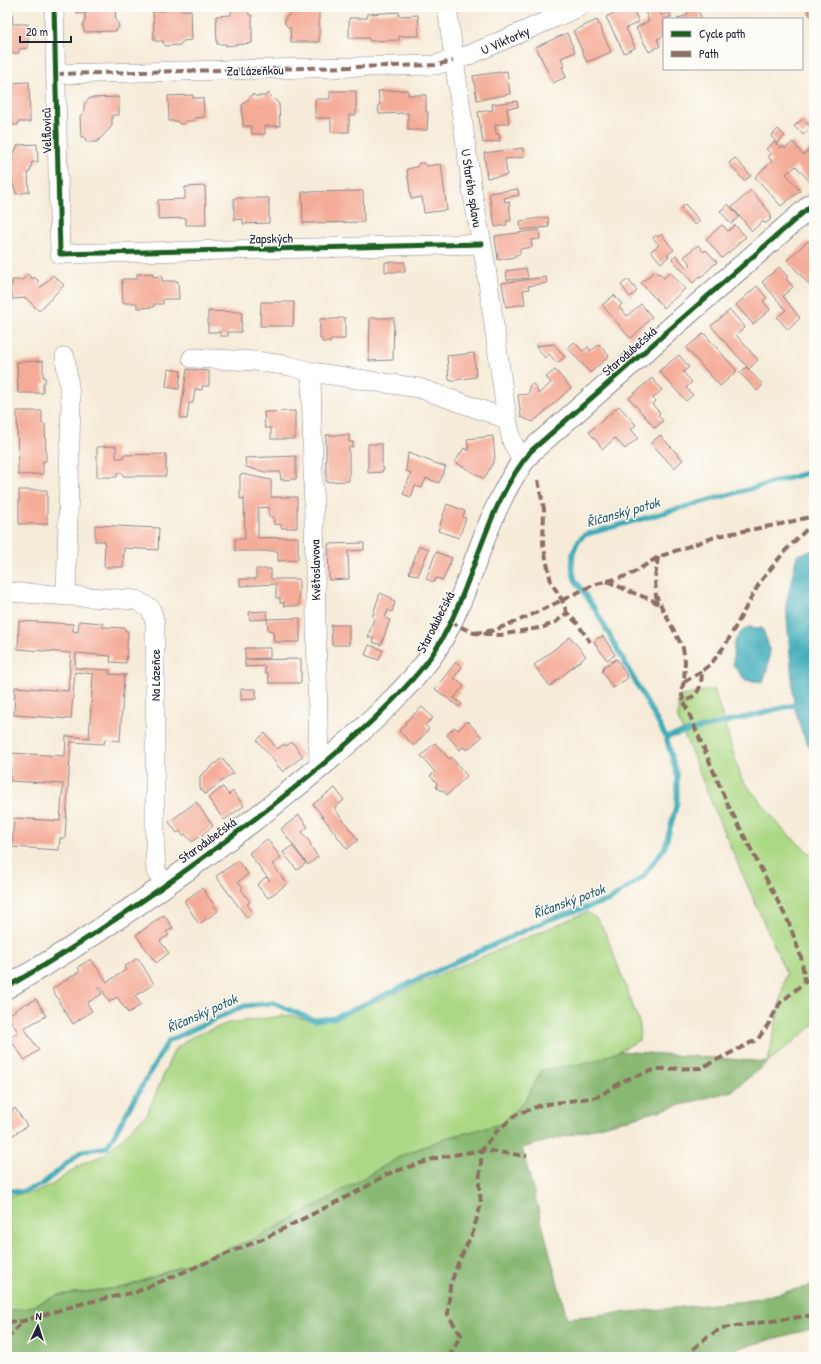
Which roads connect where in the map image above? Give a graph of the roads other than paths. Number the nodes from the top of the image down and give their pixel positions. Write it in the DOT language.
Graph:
graph roads {
  1 [pos="54,7"];
  2 [pos="447,7"];
  3 [pos="579,7"];
  4 [pos="453,61"];
  5 [pos="56,74"];
  6 [pos="814,203"];
  7 [pos="482,244"];
  8 [pos="60,254"];
  9 [pos="65,357"];
  10 [pos="192,358"];
  11 [pos="310,372"];
  12 [pos="507,419"];
  13 [pos="522,462"];
  14 [pos="7,592"];
  15 [pos="66,596"];
  16 [pos="319,769"];
  17 [pos="165,885"];
  18 [pos="7,987"];
  1 -- 5 [label="street, Velfloviců"];
  2 -- 4 [label="street, U Starého splavu"];
  3 -- 4 [label="street, U Viktorky"];
  4 -- 5 [label="street, Za Lázeňkou"];
  4 -- 7 [label="street, U Starého splavu"];
  5 -- 8 [label="street, Velfloviců"];
  6 -- 13 [label="street, Starodubečská"];
  7 -- 8 [label="street, Zapských"];
  7 -- 12 [label="street, U Starého splavu"];
  9 -- 15 [label="street"];
  10 -- 11 [label="street"];
  11 -- 12 [label="street"];
  11 -- 16 [label="street, Květoslavova"];
  12 -- 13 [label="street, U Starého splavu"];
  13 -- 16 [label="street, Starodubečská"];
  14 -- 15 [label="street, Na Lázeňce"];
  15 -- 17 [label="street, Na Lázeňce"];
  16 -- 17 [label="street, Starodubečská"];
  17 -- 18 [label="street, Starodubečská"];
}
